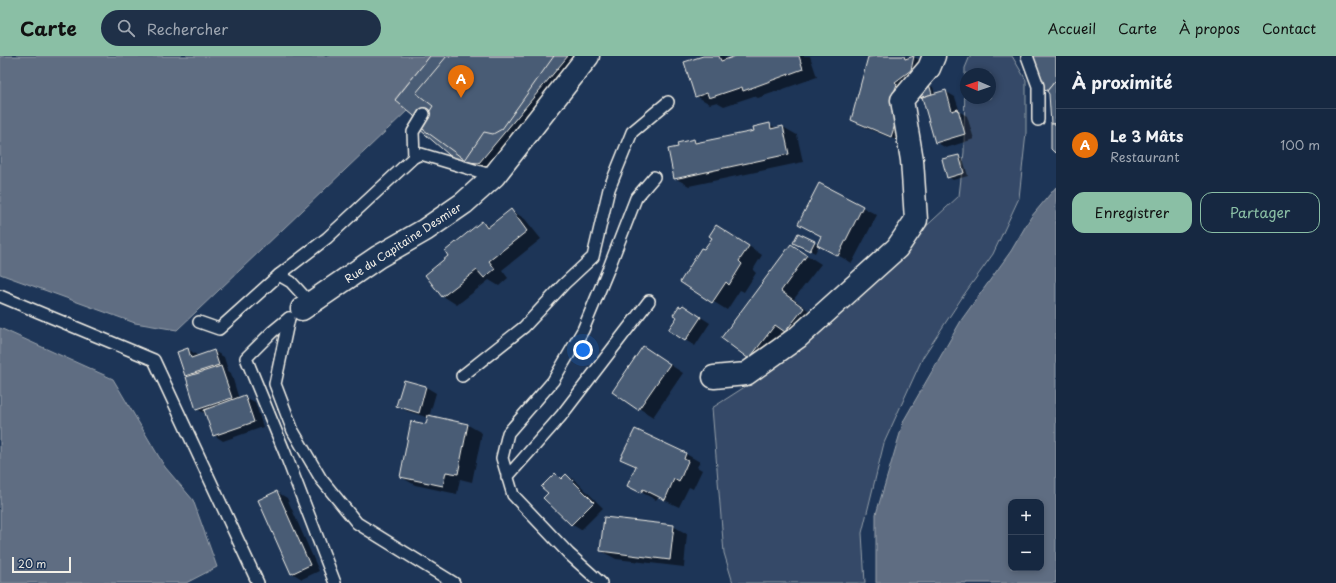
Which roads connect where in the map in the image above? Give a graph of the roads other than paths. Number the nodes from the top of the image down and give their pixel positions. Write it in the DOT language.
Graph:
graph roads {
  1 [pos="588,56"];
  2 [pos="934,56"];
  3 [pos="1027,56"];
  4 [pos="668,102"];
  5 [pos="424,114"];
  6 [pos="1038,120"];
  7 [pos="414,157"];
  8 [pos="494,176"];
  9 [pos="654,177"];
  10 [pos="593,257"];
  11 [pos="608,270"];
  12 [pos="279,275"];
  13 [pos="0,296"];
  14 [pos="649,300"];
  15 [pos="300,310"];
  16 [pos="199,322"];
  17 [pos="462,376"];
  18 [pos="714,377"];
  19 [pos="507,477"];
  20 [pos="258,583"];
  21 [pos="335,583"];
  22 [pos="454,583"];
  23 [pos="601,583"];
  1 -- 8 [label="street, Rue du Capitaine Desmier"];
  2 -- 18 [label="street"];
  3 -- 6 [label="lane"];
  4 -- 10 [label="lane"];
  5 -- 7 [label="lane"];
  7 -- 8 [label="lane"];
  7 -- 12 [label="lane"];
  8 -- 15 [label="street, Rue du Capitaine Desmier"];
  9 -- 11 [label="lane"];
  10 -- 11 [label="lane"];
  10 -- 17 [label="lane"];
  11 -- 19 [label="lane"];
  12 -- 15 [label="lane"];
  12 -- 16 [label="lane"];
  13 -- 20 [label="lane"];
  14 -- 19 [label="lane"];
  15 -- 21 [label="lane"];
  15 -- 22 [label="lane"];
  19 -- 23 [label="lane"];
}
